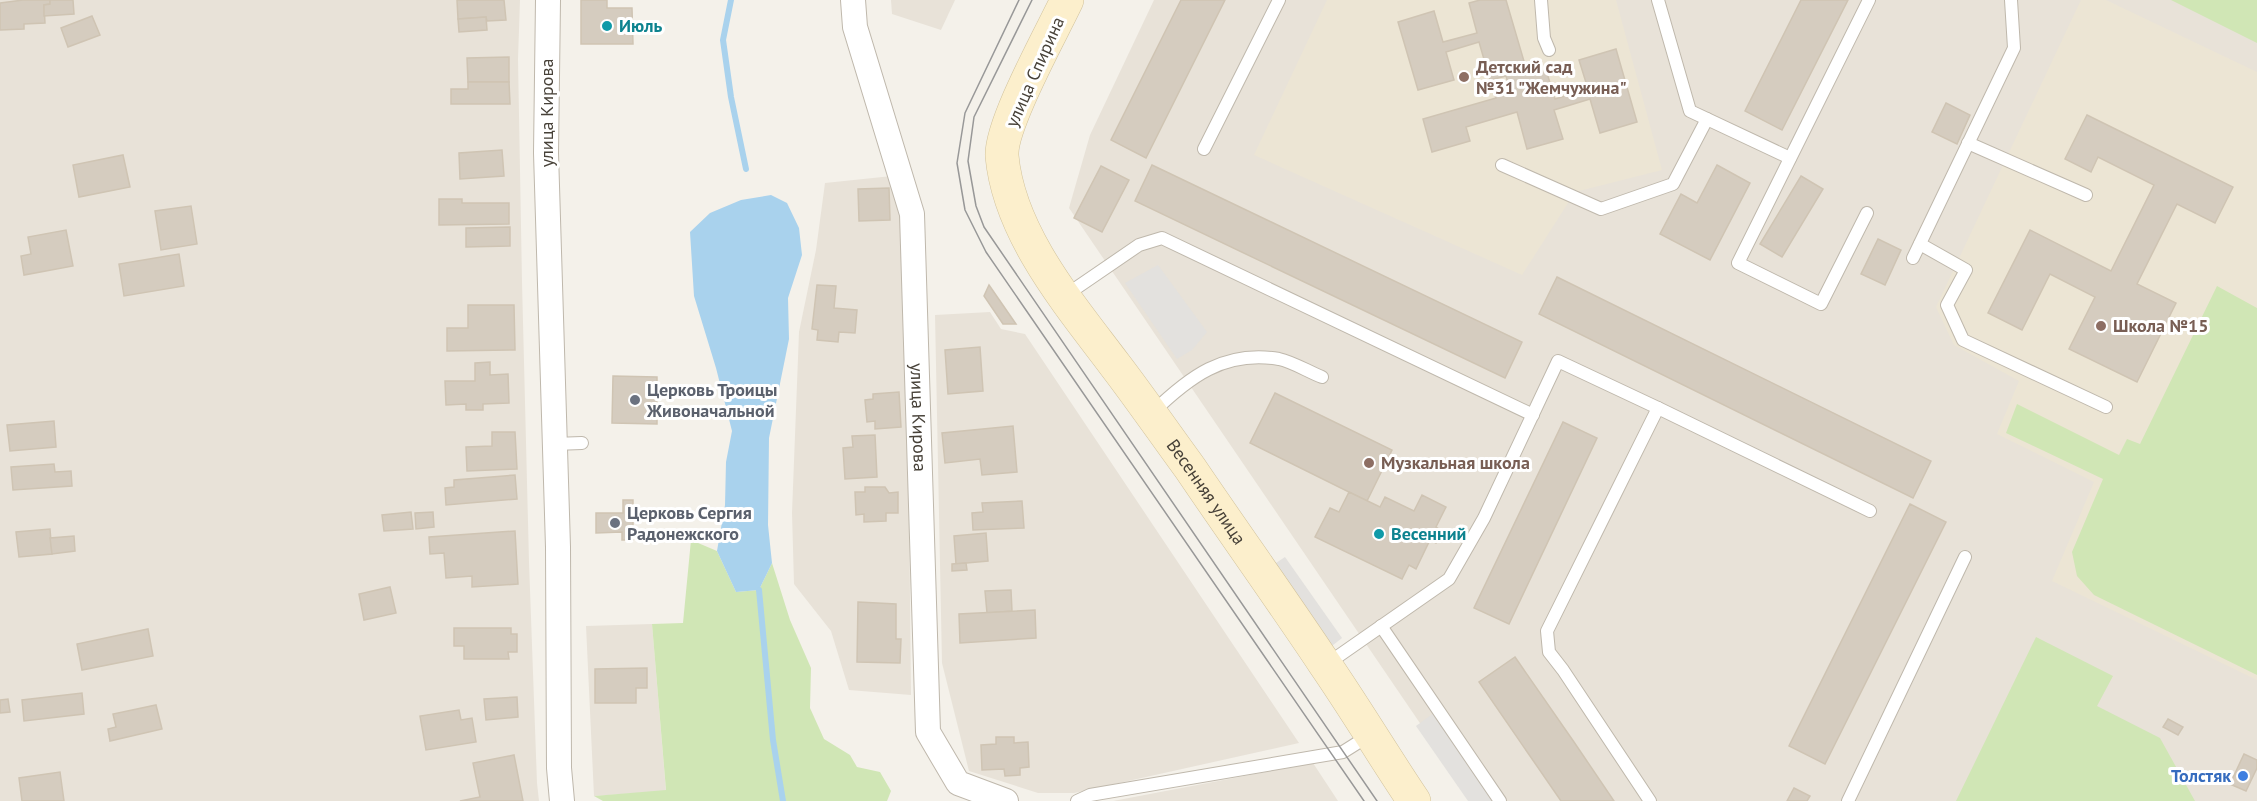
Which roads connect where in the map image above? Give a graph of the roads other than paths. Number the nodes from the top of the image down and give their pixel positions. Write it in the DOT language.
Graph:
graph roads {
  1 [pos="548,0"];
  2 [pos="853,0"];
  3 [pos="1067,0"];
  4 [pos="1279,0"];
  5 [pos="1541,0"];
  6 [pos="1658,0"];
  7 [pos="1869,0"];
  8 [pos="2011,0"];
  9 [pos="1549,50"];
  10 [pos="1707,119"];
  11 [pos="1968,143"];
  12 [pos="1204,149"];
  13 [pos="1790,159"];
  14 [pos="1502,165"];
  15 [pos="1006,180"];
  16 [pos="2086,195"];
  17 [pos="1867,213"];
  18 [pos="1920,244"];
  19 [pos="1913,258"];
  20 [pos="1065,296"];
  21 [pos="1322,377"];
  22 [pos="2106,407"];
  23 [pos="1658,408"];
  24 [pos="1151,414"];
  25 [pos="1533,415"];
  26 [pos="582,443"];
  27 [pos="554,444"];
  28 [pos="1870,511"];
  29 [pos="1965,557"];
  30 [pos="1381,626"];
  31 [pos="1326,665"];
  32 [pos="1370,735"];
  33 [pos="562,801"];
  34 [pos="1006,801"];
  35 [pos="1077,801"];
  36 [pos="1414,801"];
  37 [pos="1500,801"];
  38 [pos="1650,801"];
  39 [pos="1848,801"];
  1 -- 27 [label="street, улица Кирова"];
  2 -- 34 [label="street, улица Кирова"];
  3 -- 15 [label="main road, улица Спирина"];
  4 -- 12 [label="lane"];
  5 -- 9 [label="lane"];
  6 -- 10 [label="lane"];
  7 -- 13 [label="lane"];
  8 -- 11 [label="lane"];
  10 -- 13 [label="lane"];
  10 -- 14 [label="lane"];
  11 -- 16 [label="lane"];
  11 -- 18 [label="lane"];
  13 -- 17 [label="lane"];
  15 -- 20 [label="main road, Весенняя улица"];
  18 -- 19 [label="lane"];
  18 -- 22 [label="lane"];
  20 -- 24 [label="main road, Весенняя улица"];
  20 -- 25 [label="lane"];
  21 -- 24 [label="lane"];
  23 -- 25 [label="lane"];
  23 -- 28 [label="lane"];
  23 -- 38 [label="lane"];
  24 -- 31 [label="main road, Весенняя улица"];
  25 -- 30 [label="lane"];
  26 -- 27 [label="lane"];
  27 -- 33 [label="street, улица Кирова"];
  29 -- 39 [label="lane"];
  30 -- 31 [label="lane"];
  30 -- 37 [label="lane"];
  31 -- 32 [label="main road, Весенняя улица"];
  32 -- 35 [label="lane"];
  32 -- 36 [label="main road, Весенняя улица"];
}
